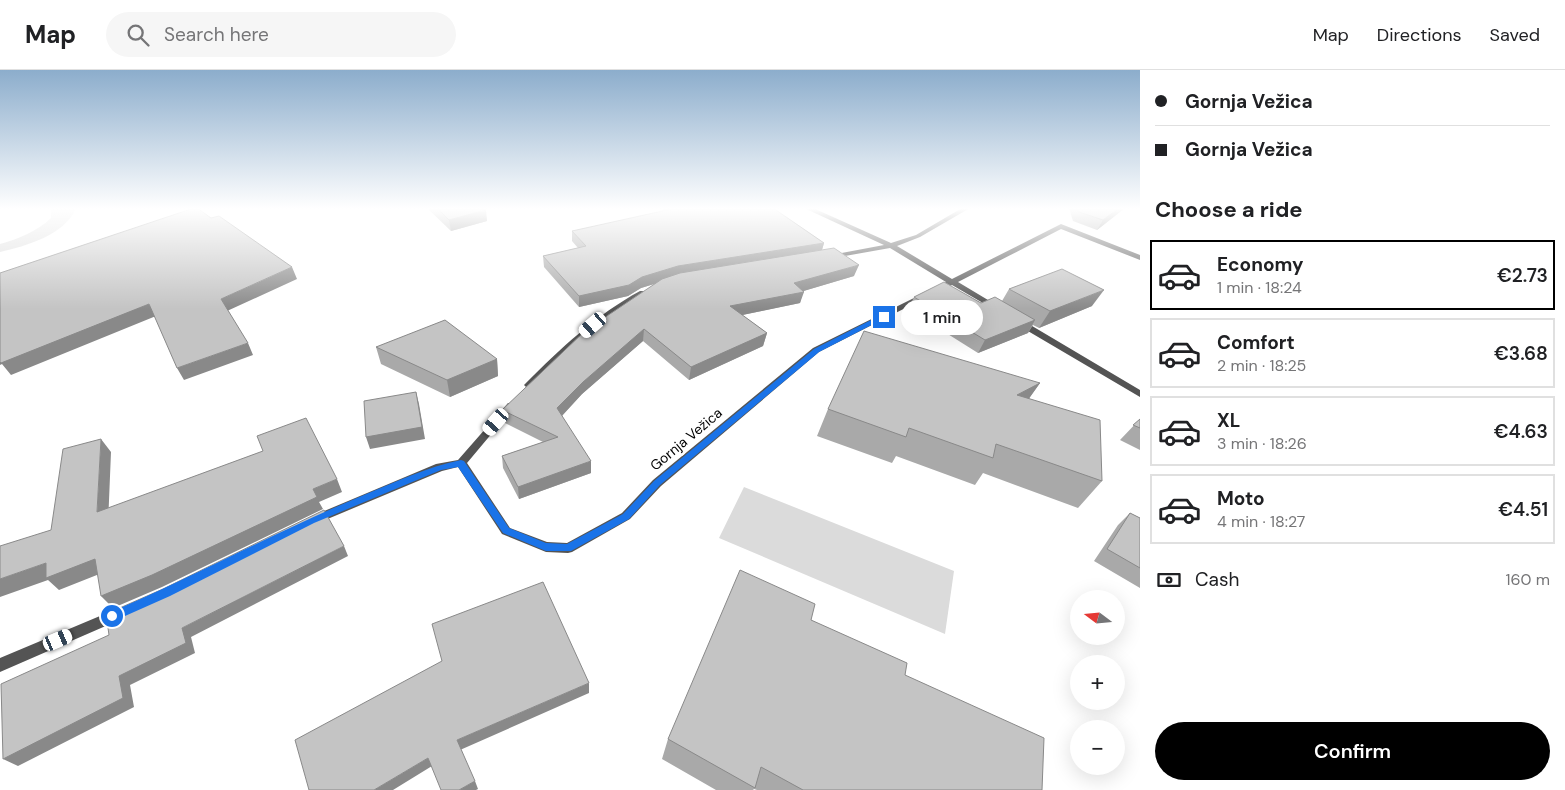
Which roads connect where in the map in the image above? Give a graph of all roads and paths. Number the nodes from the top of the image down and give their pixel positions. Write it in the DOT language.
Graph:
graph roads {
  1 [pos="881,242"];
  2 [pos="903,242"];
  3 [pos="1031,242"];
  4 [pos="1100,242"];
  5 [pos="891,246"];
  6 [pos="825,258"];
  7 [pos="1140,258"];
  8 [pos="951,283"];
  9 [pos="650,290"];
  10 [pos="1140,394"];
  11 [pos="461,463"];
  12 [pos="303,525"];
  13 [pos="130,609"];
  14 [pos="0,665"];
  1 -- 5 [label="street"];
  2 -- 5 [label="street"];
  3 -- 8 [label="street, Gornja Vežica"];
  4 -- 7 [label="street, Gornja Vežica"];
  5 -- 6 [label="street"];
  5 -- 8 [label="street"];
  8 -- 10 [label="street"];
  8 -- 11 [label="street, Gornja Vežica"];
  9 -- 11 [label="street"];
  11 -- 12 [label="street"];
  13 -- 14 [label="street"];
}
